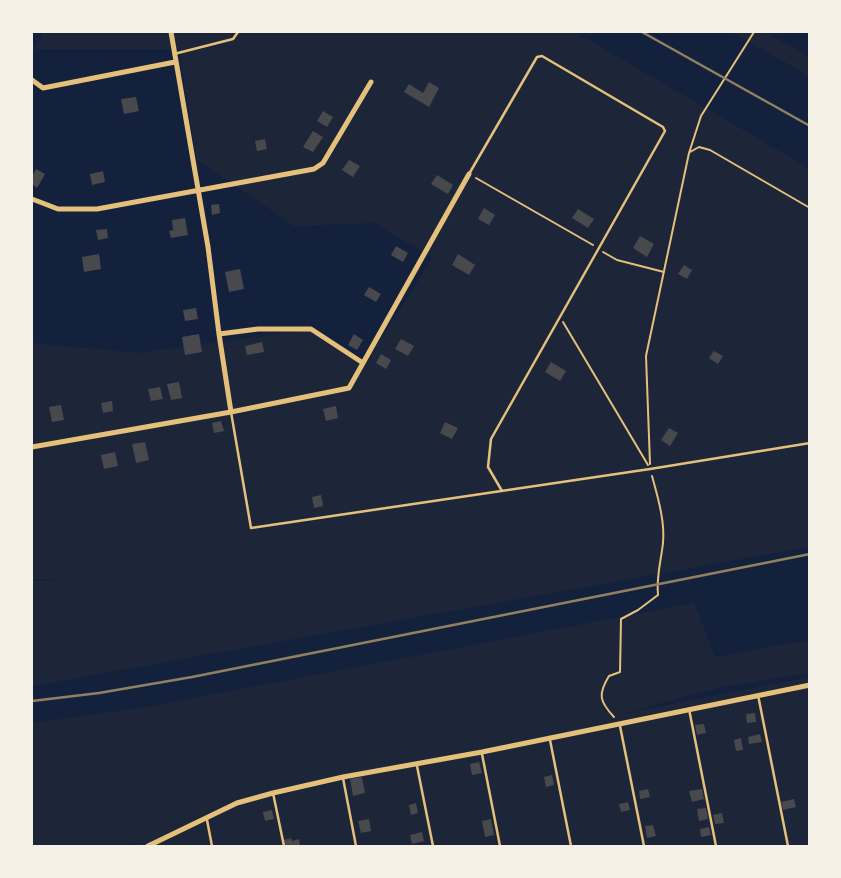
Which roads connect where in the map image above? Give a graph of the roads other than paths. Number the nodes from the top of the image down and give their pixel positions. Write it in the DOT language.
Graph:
graph roads {
  1 [pos="171,32"];
  2 [pos="238,32"];
  3 [pos="174,54"];
  4 [pos="176,62"];
  5 [pos="32,80"];
  6 [pos="371,82"];
  7 [pos="469,174"];
  8 [pos="198,191"];
  9 [pos="32,199"];
  10 [pos="219,334"];
  11 [pos="363,363"];
  12 [pos="231,412"];
  13 [pos="810,443"];
  14 [pos="32,447"];
  15 [pos="502,491"];
  16 [pos="810,685"];
  17 [pos="758,694"];
  18 [pos="689,709"];
  19 [pos="619,723"];
  20 [pos="549,737"];
  21 [pos="482,752"];
  22 [pos="417,763"];
  23 [pos="343,777"];
  24 [pos="273,793"];
  25 [pos="207,820"];
  26 [pos="148,846"];
  27 [pos="212,846"];
  28 [pos="284,846"];
  29 [pos="356,846"];
  30 [pos="433,846"];
  31 [pos="500,846"];
  32 [pos="571,846"];
  33 [pos="643,846"];
  34 [pos="716,846"];
  35 [pos="788,846"];
  1 -- 3 [label="street"];
  2 -- 3 [label="lane"];
  3 -- 4 [label="street"];
  4 -- 5 [label="street"];
  4 -- 8 [label="street"];
  6 -- 8 [label="street"];
  7 -- 11 [label="street"];
  7 -- 15 [label="lane"];
  8 -- 9 [label="street"];
  8 -- 10 [label="street"];
  10 -- 11 [label="street"];
  10 -- 12 [label="street"];
  11 -- 12 [label="street"];
  12 -- 14 [label="street"];
  12 -- 15 [label="lane"];
  13 -- 15 [label="lane"];
  16 -- 17 [label="street"];
  17 -- 18 [label="street"];
  17 -- 35 [label="lane"];
  18 -- 19 [label="street"];
  18 -- 34 [label="lane"];
  19 -- 20 [label="street"];
  19 -- 33 [label="lane"];
  20 -- 21 [label="street"];
  20 -- 32 [label="lane"];
  21 -- 22 [label="street"];
  21 -- 31 [label="lane"];
  22 -- 23 [label="street"];
  22 -- 30 [label="lane"];
  23 -- 24 [label="street"];
  23 -- 29 [label="lane"];
  24 -- 25 [label="street"];
  24 -- 28 [label="lane"];
  25 -- 26 [label="street"];
  25 -- 27 [label="lane"];
}
